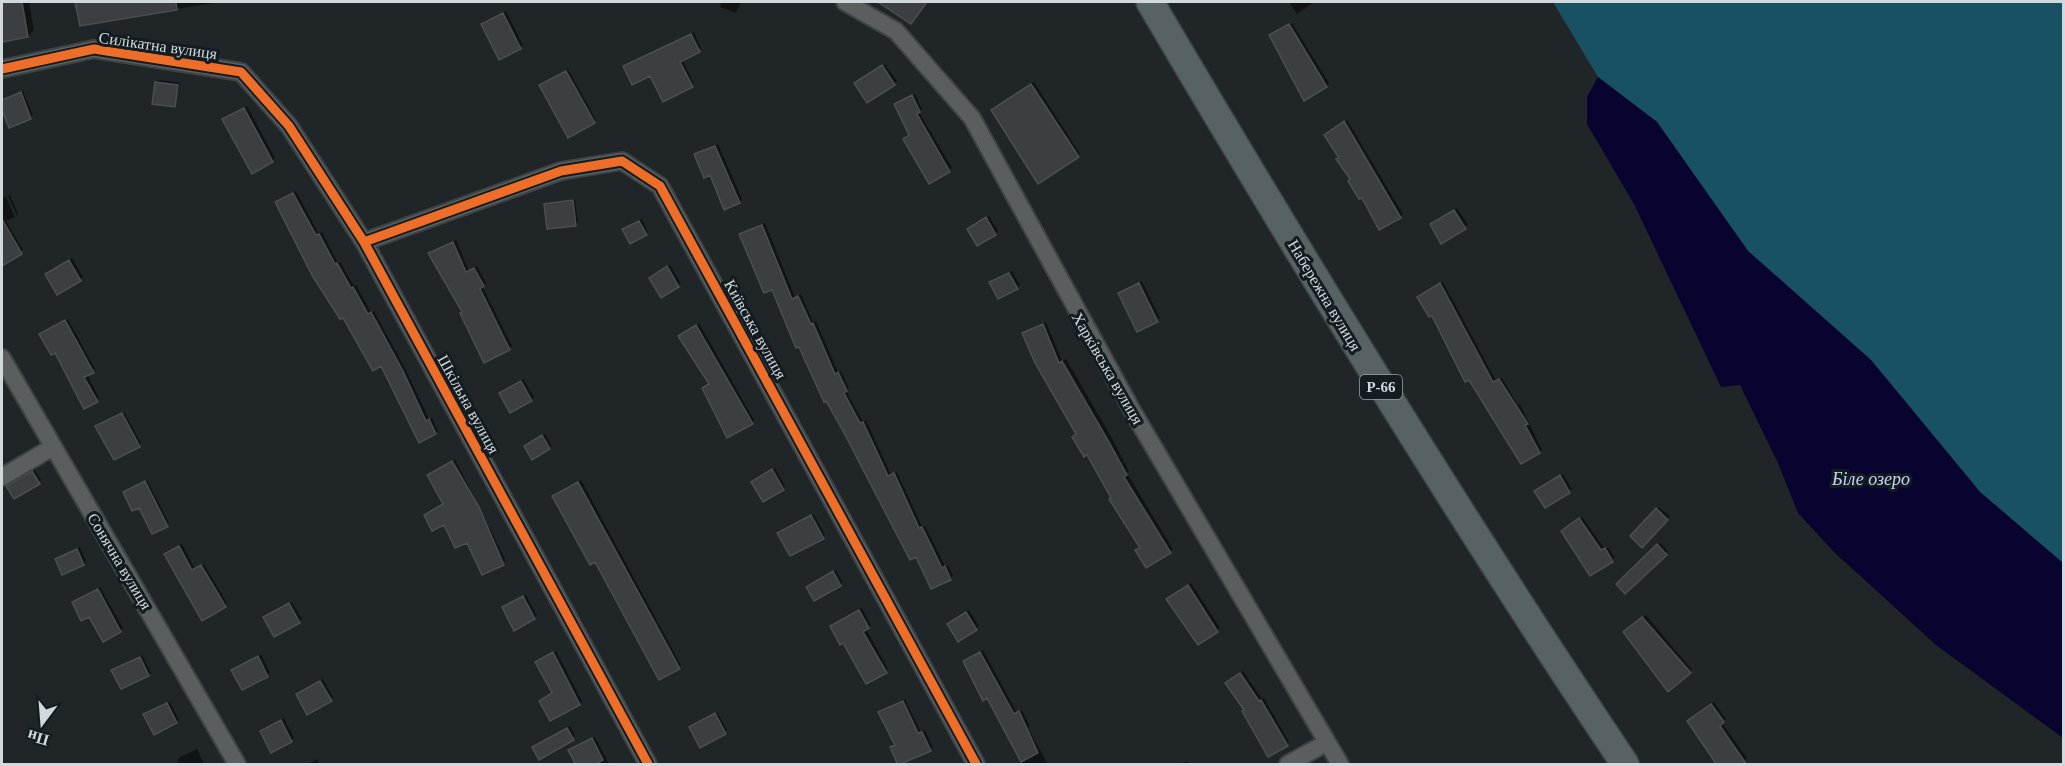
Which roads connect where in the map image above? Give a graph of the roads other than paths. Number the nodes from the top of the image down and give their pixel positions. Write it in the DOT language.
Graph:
graph roads {
  1 [pos="845,2"];
  2 [pos="1150,2"];
  3 [pos="2,69"];
  4 [pos="241,72"];
  5 [pos="364,242"];
  6 [pos="2,358"];
  7 [pos="53,447"];
  8 [pos="2,477"];
  9 [pos="1326,742"];
  10 [pos="237,765"];
  11 [pos="648,765"];
  12 [pos="976,765"];
  13 [pos="1288,765"];
  14 [pos="1340,765"];
  15 [pos="1625,765"];
  1 -- 9 [label="street, Харківська вулиця"];
  2 -- 15 [label="main road, Набережна вулиця / Р-66"];
  3 -- 4 [label="street, Силікатна вулиця"];
  4 -- 5 [label="street, Шкільна вулиця"];
  5 -- 11 [label="street, Шкільна вулиця"];
  5 -- 12 [label="street, Київська вулиця"];
  6 -- 7 [label="street, Сонячна вулиця"];
  7 -- 8 [label="street"];
  7 -- 10 [label="street, Сонячна вулиця"];
  9 -- 13 [label="street"];
  9 -- 14 [label="street, Харківська вулиця"];
}
